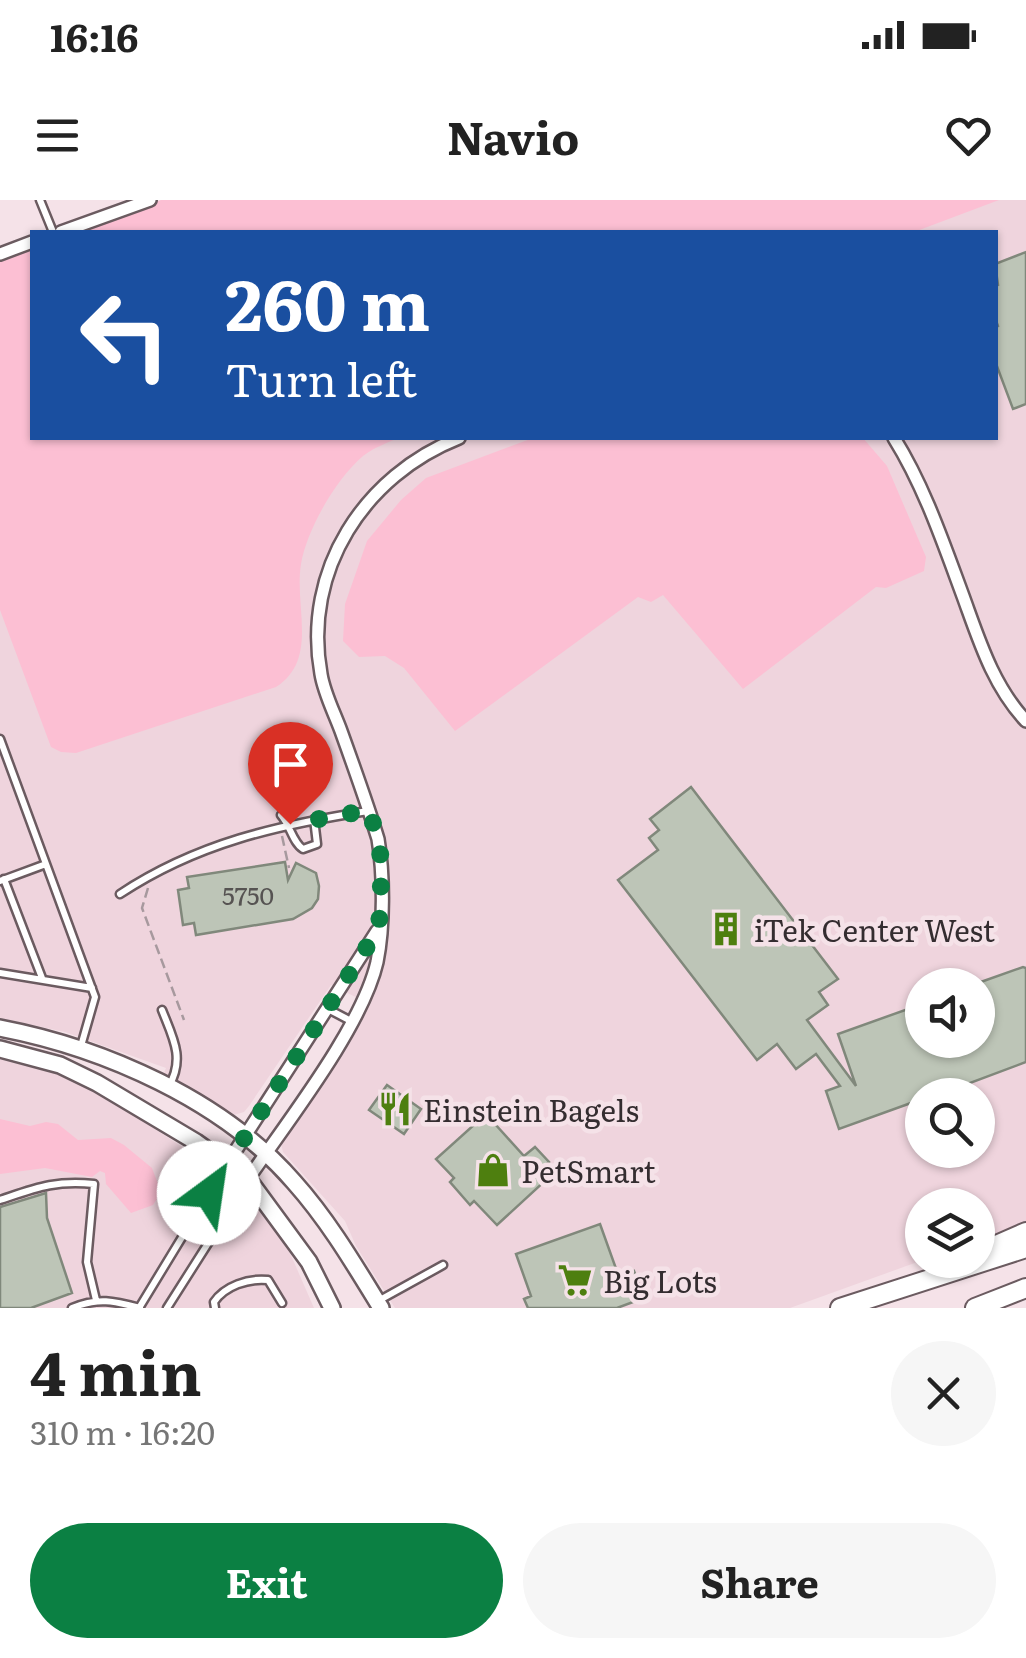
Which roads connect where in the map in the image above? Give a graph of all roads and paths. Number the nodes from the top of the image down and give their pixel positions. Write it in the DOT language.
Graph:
graph roads {
  1 [pos="40,200"];
  2 [pos="150,200"];
  3 [pos="128,204"];
  4 [pos="51,230"];
  5 [pos="65,230"];
  6 [pos="30,243"];
  7 [pos="0,254"];
  8 [pos="455,440"];
  9 [pos="895,440"];
  10 [pos="1026,721"];
  11 [pos="0,739"];
  12 [pos="370,810"];
  13 [pos="281,816"];
  14 [pos="314,820"];
  15 [pos="290,824"];
  16 [pos="272,835"];
  17 [pos="46,864"];
  18 [pos="288,868"];
  19 [pos="2,880"];
  20 [pos="150,884"];
  21 [pos="120,894"];
  22 [pos="133,897"];
  23 [pos="142,902"];
  24 [pos="379,928"];
  25 [pos="0,963"];
  26 [pos="2,973"];
  27 [pos="42,978"];
  28 [pos="93,988"];
  29 [pos="162,1010"];
  30 [pos="328,1010"];
  31 [pos="184,1020"];
  32 [pos="351,1021"];
  33 [pos="0,1028"];
  34 [pos="81,1048"];
  35 [pos="0,1049"];
  36 [pos="168,1088"];
  37 [pos="243,1136"];
  38 [pos="266,1153"];
  39 [pos="227,1164"];
  40 [pos="248,1179"];
  41 [pos="0,1200"];
  42 [pos="1026,1232"];
  43 [pos="995,1245"];
  44 [pos="1026,1248"];
  45 [pos="442,1265"];
  46 [pos="919,1278"];
  47 [pos="1026,1288"];
  48 [pos="892,1290"];
  49 [pos="96,1300"];
  50 [pos="282,1303"];
  51 [pos="379,1305"];
  52 [pos="72,1308"];
  53 [pos="140,1308"];
  54 [pos="167,1308"];
  55 [pos="215,1308"];
  56 [pos="332,1308"];
  57 [pos="840,1308"];
  58 [pos="975,1308"];
  1 -- 4 [label="lane"];
  2 -- 3 [label="street"];
  3 -- 5 [label="street"];
  6 -- 7 [label="street"];
  8 -- 12 [label="street"];
  9 -- 10 [label="street"];
  11 -- 17 [label="lane"];
  12 -- 14 [label="lane"];
  12 -- 24 [label="street"];
  13 -- 15 [label="lane"];
  14 -- 15 [label="lane"];
  14 -- 15 [label="lane"];
  15 -- 21 [label="lane"];
  16 -- 18 [label="path"];
  17 -- 19 [label="lane"];
  17 -- 28 [label="lane"];
  19 -- 27 [label="lane"];
  20 -- 23 [label="path"];
  22 -- 23 [label="path"];
  23 -- 31 [label="path"];
  24 -- 30 [label="street"];
  24 -- 32 [label="street"];
  25 -- 26 [label="lane"];
  26 -- 27 [label="lane"];
  27 -- 28 [label="lane"];
  28 -- 34 [label="lane"];
  29 -- 36 [label="lane"];
  30 -- 32 [label="lane"];
  30 -- 37 [label="street"];
  32 -- 38 [label="street"];
  33 -- 34 [label="street"];
  34 -- 36 [label="street"];
  35 -- 39 [label="street"];
  36 -- 37 [label="street"];
  37 -- 38 [label="street"];
  37 -- 39 [label="street"];
  38 -- 40 [label="street"];
  38 -- 51 [label="street"];
  39 -- 40 [label="street"];
  39 -- 53 [label="lane"];
  40 -- 54 [label="lane"];
  40 -- 56 [label="street"];
  41 -- 49 [label="lane"];
  42 -- 43 [label="main road"];
  44 -- 48 [label="main road"];
  45 -- 51 [label="lane"];
  46 -- 48 [label="main road"];
  47 -- 58 [label="main road"];
  48 -- 57 [label="main road"];
  49 -- 52 [label="lane"];
  49 -- 53 [label="lane"];
  50 -- 55 [label="lane"];
}
